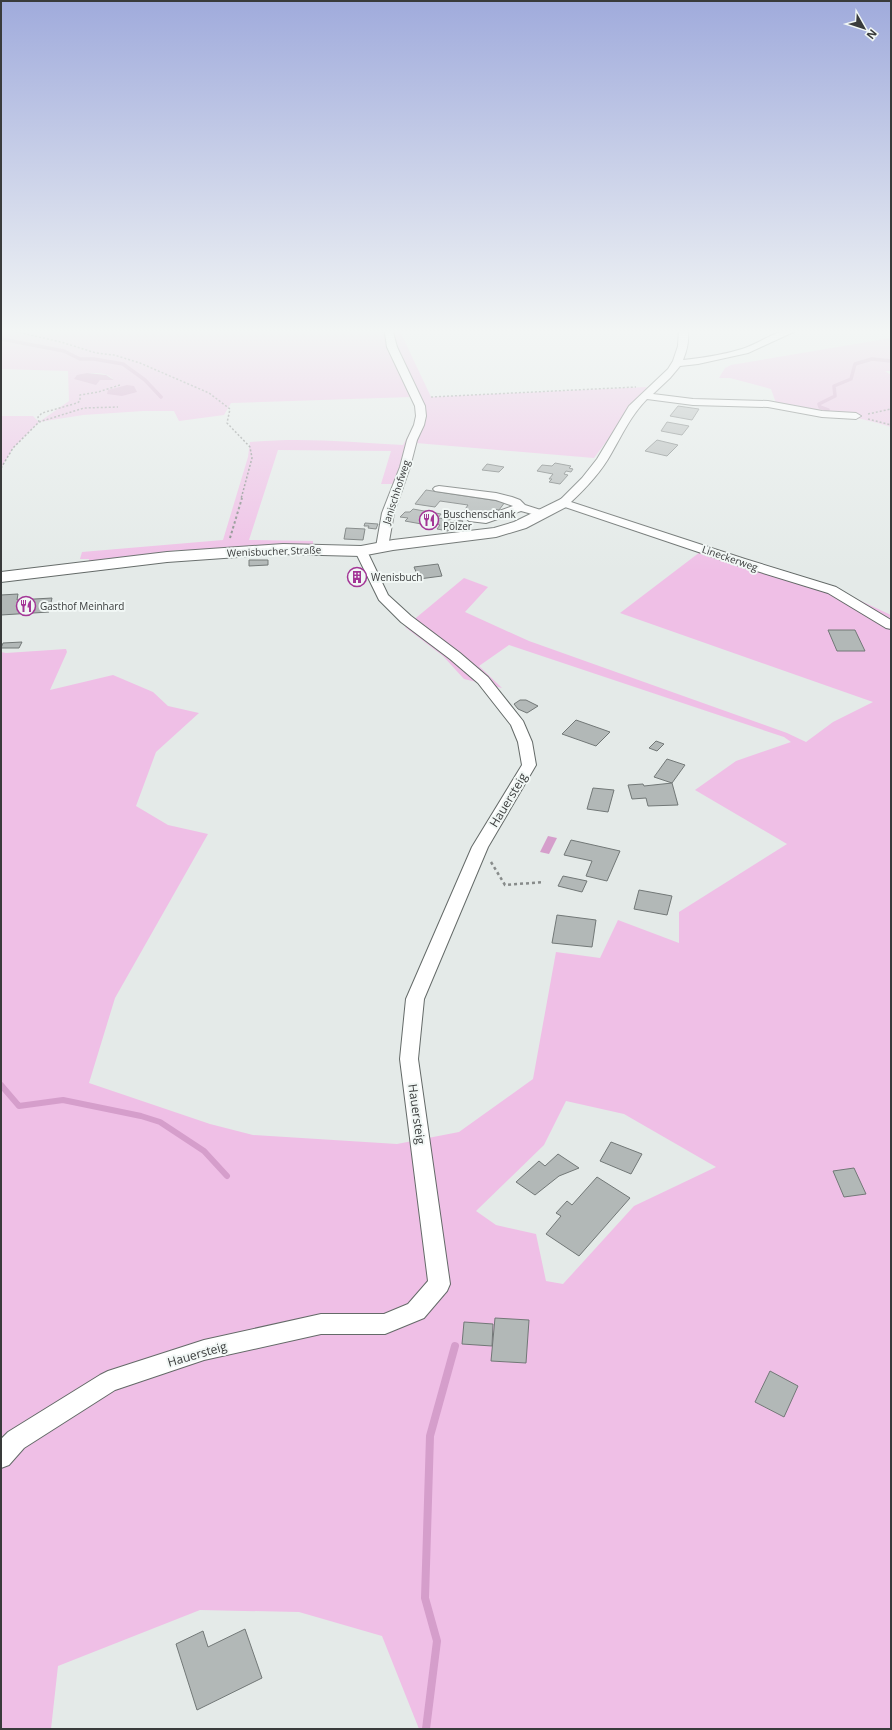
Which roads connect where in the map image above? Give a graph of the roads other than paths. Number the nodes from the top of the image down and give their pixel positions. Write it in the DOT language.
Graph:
graph roads {
  1 [pos="420,410"];
  2 [pos="633,410"];
  3 [pos="799,410"];
  4 [pos="856,416"];
  5 [pos="439,489"];
  6 [pos="563,503"];
  7 [pos="521,507"];
  8 [pos="543,514"];
  9 [pos="473,519"];
  10 [pos="382,547"];
  11 [pos="361,551"];
  12 [pos="1,577"];
  13 [pos="891,625"];
  14 [pos="1,1457"];
  1 -- 10 [label="street, Janischhofweg"];
  2 -- 6 [label="street"];
  3 -- 4 [label="street"];
  5 -- 7 [label="street"];
  6 -- 8 [label="street, Wenisbucher Straße"];
  6 -- 13 [label="street, Lineckerweg"];
  7 -- 8 [label="street"];
  7 -- 9 [label="street"];
  8 -- 10 [label="street, Wenisbucher Straße"];
  10 -- 11 [label="street, Wenisbucher Straße"];
  11 -- 12 [label="street, Wenisbucher Straße"];
  11 -- 14 [label="street, Hauersteig"];
}
